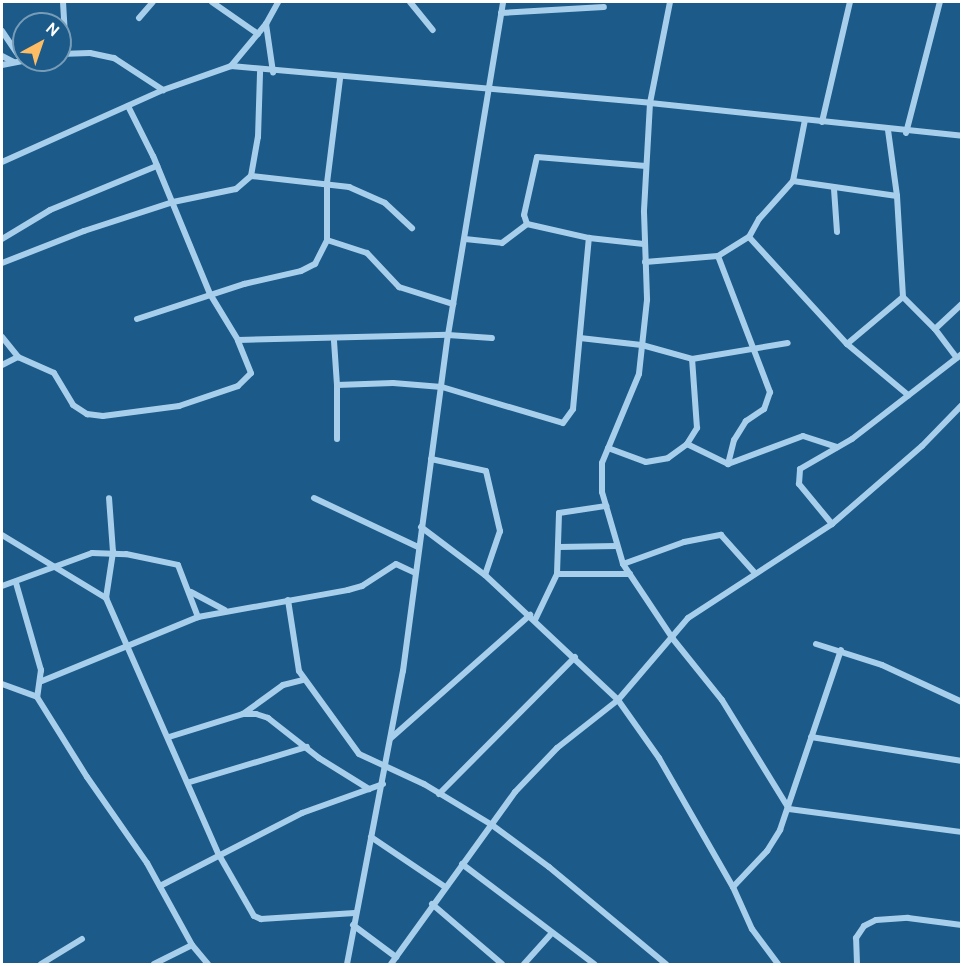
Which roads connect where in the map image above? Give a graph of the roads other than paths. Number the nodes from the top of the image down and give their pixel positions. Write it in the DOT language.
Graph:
graph roads {
  1 [pos="153,2"];
  2 [pos="212,2"];
  3 [pos="278,2"];
  4 [pos="410,2"];
  5 [pos="503,2"];
  6 [pos="670,2"];
  7 [pos="850,2"];
  8 [pos="940,2"];
  9 [pos="604,7"];
  10 [pos="501,13"];
  11 [pos="139,18"];
  12 [pos="266,24"];
  13 [pos="433,30"];
  14 [pos="2,31"];
  15 [pos="258,34"];
  16 [pos="12,46"];
  17 [pos="72,53"];
  18 [pos="231,66"];
  19 [pos="260,72"];
  20 [pos="273,72"];
  21 [pos="340,78"];
  22 [pos="163,90"];
  23 [pos="490,91"];
  24 [pos="650,103"];
  25 [pos="128,106"];
  26 [pos="805,120"];
  27 [pos="822,122"];
  28 [pos="888,130"];
  29 [pos="906,133"];
  30 [pos="962,136"];
  31 [pos="2,162"];
  32 [pos="157,166"];
  33 [pos="646,166"];
  34 [pos="250,176"];
  35 [pos="792,182"];
  36 [pos="327,183"];
  37 [pos="834,189"];
  38 [pos="897,196"];
  39 [pos="173,202"];
  40 [pos="527,224"];
  41 [pos="412,228"];
  42 [pos="837,232"];
  43 [pos="749,237"];
  44 [pos="589,238"];
  45 [pos="2,239"];
  46 [pos="465,239"];
  47 [pos="327,240"];
  48 [pos="644,244"];
  49 [pos="718,256"];
  50 [pos="645,262"];
  51 [pos="2,263"];
  52 [pos="210,294"];
  53 [pos="903,297"];
  54 [pos="453,304"];
  55 [pos="962,304"];
  56 [pos="137,319"];
  57 [pos="935,329"];
  58 [pos="448,335"];
  59 [pos="2,337"];
  60 [pos="492,338"];
  61 [pos="580,338"];
  62 [pos="238,340"];
  63 [pos="334,340"];
  64 [pos="788,343"];
  65 [pos="847,344"];
  66 [pos="642,345"];
  67 [pos="753,349"];
  68 [pos="959,356"];
  69 [pos="18,357"];
  70 [pos="692,359"];
  71 [pos="2,364"];
  72 [pos="337,385"];
  73 [pos="442,387"];
  74 [pos="908,394"];
  75 [pos="962,405"];
  76 [pos="337,439"];
  77 [pos="687,444"];
  78 [pos="837,447"];
  79 [pos="608,448"];
  80 [pos="431,459"];
  81 [pos="728,464"];
  82 [pos="109,498"];
  83 [pos="314,498"];
  84 [pos="606,506"];
  85 [pos="832,524"];
  86 [pos="421,527"];
  87 [pos="2,535"];
  88 [pos="617,546"];
  89 [pos="418,547"];
  90 [pos="559,547"];
  91 [pos="113,552"];
  92 [pos="623,564"];
  93 [pos="54,565"];
  94 [pos="754,572"];
  95 [pos="415,573"];
  96 [pos="557,574"];
  97 [pos="630,574"];
  98 [pos="485,575"];
  99 [pos="16,583"];
  100 [pos="2,586"];
  101 [pos="191,592"];
  102 [pos="106,598"];
  103 [pos="288,600"];
  104 [pos="225,610"];
  105 [pos="198,617"];
  106 [pos="532,618"];
  107 [pos="673,639"];
  108 [pos="816,644"];
  109 [pos="127,648"];
  110 [pos="841,650"];
  111 [pos="575,657"];
  112 [pos="303,680"];
  113 [pos="42,681"];
  114 [pos="2,684"];
  115 [pos="38,697"];
  116 [pos="618,700"];
  117 [pos="962,702"];
  118 [pos="243,714"];
  119 [pos="169,737"];
  120 [pos="811,737"];
  121 [pos="391,738"];
  122 [pos="307,747"];
  123 [pos="962,761"];
  124 [pos="386,768"];
  125 [pos="190,782"];
  126 [pos="383,784"];
  127 [pos="369,789"];
  128 [pos="440,794"];
  129 [pos="789,809"];
  130 [pos="492,825"];
  131 [pos="962,832"];
  132 [pos="371,837"];
  133 [pos="219,855"];
  134 [pos="462,864"];
  135 [pos="160,886"];
  136 [pos="445,887"];
  137 [pos="733,887"];
  138 [pos="432,904"];
  139 [pos="355,913"];
  140 [pos="962,925"];
  141 [pos="353,926"];
  142 [pos="550,935"];
  143 [pos="82,939"];
  144 [pos="192,945"];
  145 [pos="396,957"];
  146 [pos="41,964"];
  147 [pos="154,964"];
  148 [pos="208,964"];
  149 [pos="347,964"];
  150 [pos="391,964"];
  151 [pos="502,964"];
  152 [pos="524,964"];
  153 [pos="594,964"];
  154 [pos="664,964"];
  155 [pos="778,964"];
  156 [pos="857,964"];
  1 -- 11 [label="street"];
  2 -- 15 [label="street"];
  3 -- 12 [label="street"];
  4 -- 13 [label="street"];
  5 -- 10 [label="street"];
  6 -- 24 [label="street"];
  7 -- 27 [label="street"];
  8 -- 29 [label="street"];
  9 -- 10 [label="street"];
  10 -- 23 [label="street"];
  12 -- 15 [label="street"];
  12 -- 20 [label="street"];
  14 -- 16 [label="street"];
  15 -- 18 [label="street"];
  17 -- 22 [label="street"];
  18 -- 19 [label="street"];
  18 -- 22 [label="street"];
  19 -- 20 [label="street"];
  19 -- 34 [label="street"];
  20 -- 21 [label="street"];
  21 -- 23 [label="street"];
  21 -- 36 [label="street"];
  22 -- 25 [label="street"];
  23 -- 24 [label="street"];
  23 -- 46 [label="street"];
  24 -- 26 [label="street"];
  24 -- 33 [label="street"];
  25 -- 31 [label="street"];
  25 -- 32 [label="street"];
  26 -- 27 [label="street"];
  26 -- 35 [label="street"];
  27 -- 28 [label="street"];
  28 -- 29 [label="street"];
  28 -- 38 [label="street"];
  29 -- 30 [label="street"];
  32 -- 39 [label="street"];
  32 -- 45 [label="street"];
  33 -- 40 [label="street"];
  33 -- 48 [label="street"];
  34 -- 36 [label="street"];
  34 -- 39 [label="street"];
  35 -- 37 [label="street"];
  35 -- 43 [label="street"];
  36 -- 41 [label="street"];
  36 -- 47 [label="street"];
  37 -- 38 [label="street"];
  37 -- 42 [label="street"];
  38 -- 53 [label="street"];
  39 -- 51 [label="street"];
  39 -- 52 [label="street"];
  40 -- 44 [label="street"];
  40 -- 46 [label="street"];
  43 -- 49 [label="street"];
  43 -- 65 [label="street"];
  44 -- 48 [label="street"];
  44 -- 61 [label="street"];
  46 -- 54 [label="street"];
  47 -- 52 [label="street"];
  47 -- 54 [label="street"];
  48 -- 50 [label="street"];
  49 -- 50 [label="street"];
  49 -- 67 [label="street"];
  50 -- 66 [label="street"];
  52 -- 56 [label="street"];
  52 -- 62 [label="street"];
  53 -- 57 [label="street"];
  53 -- 65 [label="street"];
  54 -- 58 [label="street"];
  55 -- 57 [label="street"];
  57 -- 68 [label="street"];
  58 -- 60 [label="street"];
  58 -- 63 [label="street"];
  58 -- 73 [label="street"];
  59 -- 69 [label="street"];
  61 -- 66 [label="street"];
  61 -- 73 [label="street"];
  62 -- 63 [label="street"];
  62 -- 69 [label="street"];
  63 -- 72 [label="street"];
  64 -- 67 [label="street"];
  65 -- 74 [label="street"];
  66 -- 70 [label="street"];
  66 -- 79 [label="street"];
  67 -- 70 [label="street"];
  67 -- 81 [label="street"];
  68 -- 74 [label="street"];
  69 -- 71 [label="street"];
  70 -- 77 [label="street"];
  72 -- 73 [label="street"];
  72 -- 76 [label="street"];
  73 -- 80 [label="street"];
  74 -- 78 [label="street"];
  75 -- 85 [label="street"];
  77 -- 79 [label="street"];
  77 -- 81 [label="street"];
  78 -- 81 [label="street"];
  78 -- 85 [label="street"];
  79 -- 84 [label="street"];
  80 -- 86 [label="street"];
  80 -- 98 [label="street"];
  82 -- 91 [label="street"];
  83 -- 89 [label="street"];
  84 -- 88 [label="street"];
  84 -- 90 [label="street"];
  85 -- 94 [label="street"];
  86 -- 89 [label="street"];
  86 -- 98 [label="street"];
  87 -- 93 [label="street"];
  88 -- 90 [label="street"];
  88 -- 92 [label="street"];
  89 -- 95 [label="street"];
  90 -- 96 [label="street"];
  91 -- 93 [label="street"];
  91 -- 101 [label="street"];
  91 -- 102 [label="street"];
  92 -- 94 [label="street"];
  92 -- 97 [label="street"];
  93 -- 99 [label="street"];
  93 -- 102 [label="street"];
  94 -- 107 [label="street"];
  95 -- 103 [label="street"];
  95 -- 121 [label="street"];
  96 -- 97 [label="street"];
  96 -- 106 [label="street"];
  97 -- 107 [label="street"];
  98 -- 106 [label="street"];
  99 -- 100 [label="street"];
  99 -- 113 [label="street"];
  101 -- 104 [label="street"];
  101 -- 105 [label="street"];
  102 -- 109 [label="street"];
  103 -- 104 [label="street"];
  103 -- 112 [label="street"];
  104 -- 105 [label="street"];
  105 -- 109 [label="street"];
  106 -- 111 [label="street"];
  106 -- 121 [label="street"];
  107 -- 116 [label="street"];
  107 -- 129 [label="street"];
  108 -- 110 [label="street"];
  109 -- 113 [label="street"];
  109 -- 119 [label="street"];
  110 -- 117 [label="street"];
  110 -- 120 [label="street"];
  111 -- 116 [label="street"];
  111 -- 128 [label="street"];
  112 -- 118 [label="street"];
  112 -- 124 [label="street"];
  113 -- 115 [label="street"];
  114 -- 115 [label="street"];
  115 -- 135 [label="street"];
  116 -- 130 [label="street"];
  116 -- 137 [label="street"];
  118 -- 119 [label="street"];
  118 -- 122 [label="street"];
  119 -- 125 [label="street"];
  120 -- 123 [label="street"];
  120 -- 129 [label="street"];
  121 -- 124 [label="street"];
  122 -- 125 [label="street"];
  122 -- 127 [label="street"];
  124 -- 126 [label="street"];
  124 -- 128 [label="street"];
  125 -- 133 [label="street"];
  126 -- 127 [label="street"];
  126 -- 132 [label="street"];
  127 -- 133 [label="street"];
  128 -- 130 [label="street"];
  129 -- 131 [label="street"];
  129 -- 137 [label="street"];
  130 -- 134 [label="street"];
  130 -- 154 [label="street"];
  132 -- 136 [label="street"];
  132 -- 139 [label="street"];
  133 -- 135 [label="street"];
  133 -- 139 [label="street"];
  134 -- 136 [label="street"];
  134 -- 142 [label="street"];
  135 -- 144 [label="street"];
  136 -- 138 [label="street"];
  137 -- 155 [label="street"];
  138 -- 145 [label="street"];
  138 -- 151 [label="street"];
  139 -- 141 [label="street"];
  140 -- 156 [label="street"];
  141 -- 145 [label="street"];
  141 -- 149 [label="street"];
  142 -- 152 [label="street"];
  142 -- 153 [label="street"];
  143 -- 146 [label="street"];
  144 -- 147 [label="street"];
  144 -- 148 [label="street"];
  145 -- 150 [label="street"];
}
